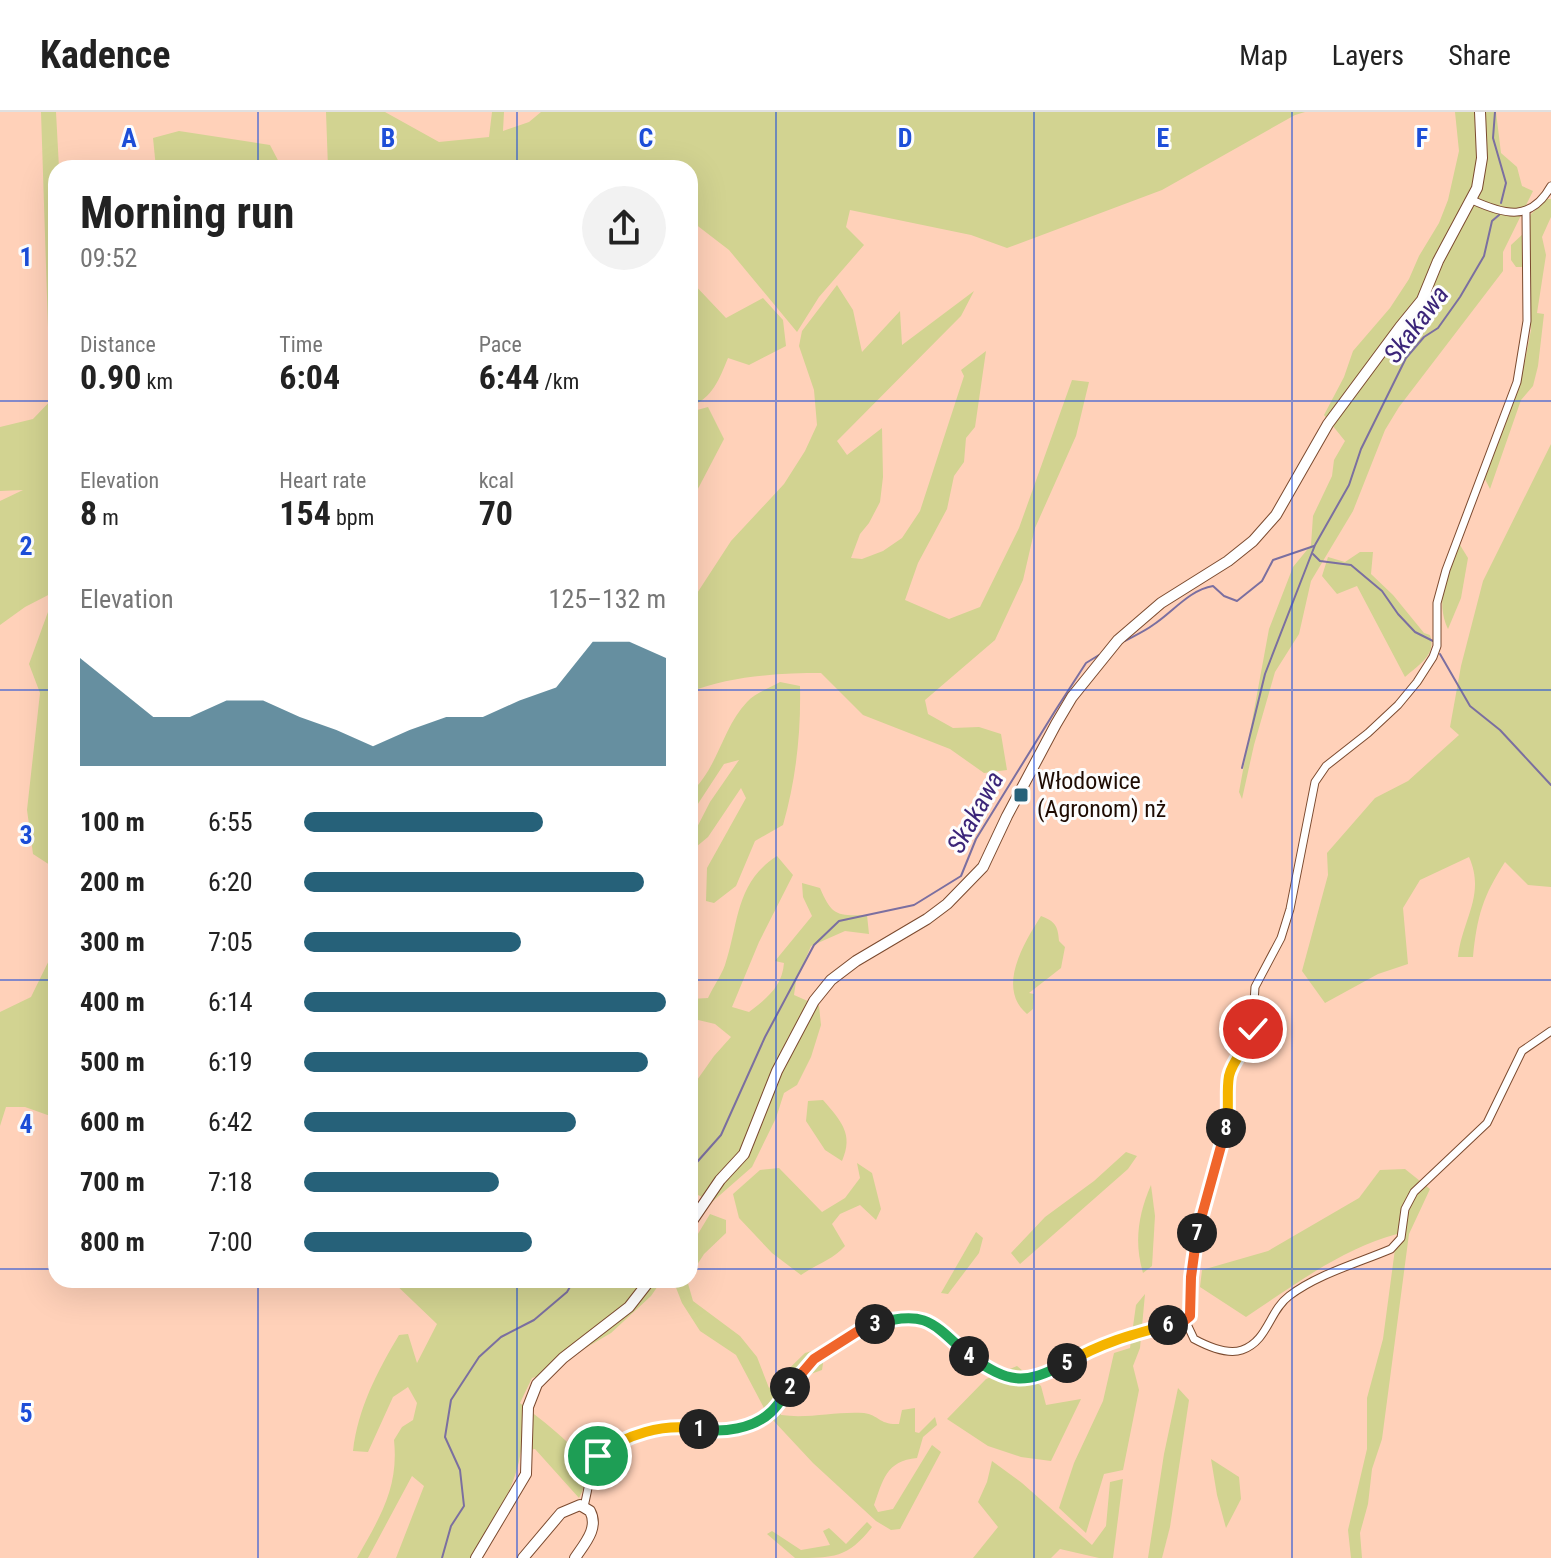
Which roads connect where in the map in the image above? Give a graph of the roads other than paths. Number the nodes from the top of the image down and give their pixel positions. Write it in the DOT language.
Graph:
graph roads {
  1 [pos="1480,112"];
  2 [pos="1551,186"];
  3 [pos="1477,202"];
  4 [pos="1526,212"];
  5 [pos="1551,1031"];
  6 [pos="698,1212"];
  7 [pos="644,1288"];
  8 [pos="1185,1320"];
  9 [pos="584,1506"];
  10 [pos="476,1558"];
  11 [pos="523,1558"];
  12 [pos="575,1558"];
  1 -- 3 [label="street"];
  2 -- 4 [label="street"];
  3 -- 4 [label="street"];
  3 -- 6 [label="street"];
  4 -- 8 [label="street"];
  5 -- 8 [label="street"];
  7 -- 10 [label="street"];
  8 -- 9 [label="street"];
  9 -- 11 [label="street"];
  9 -- 12 [label="street"];
}
